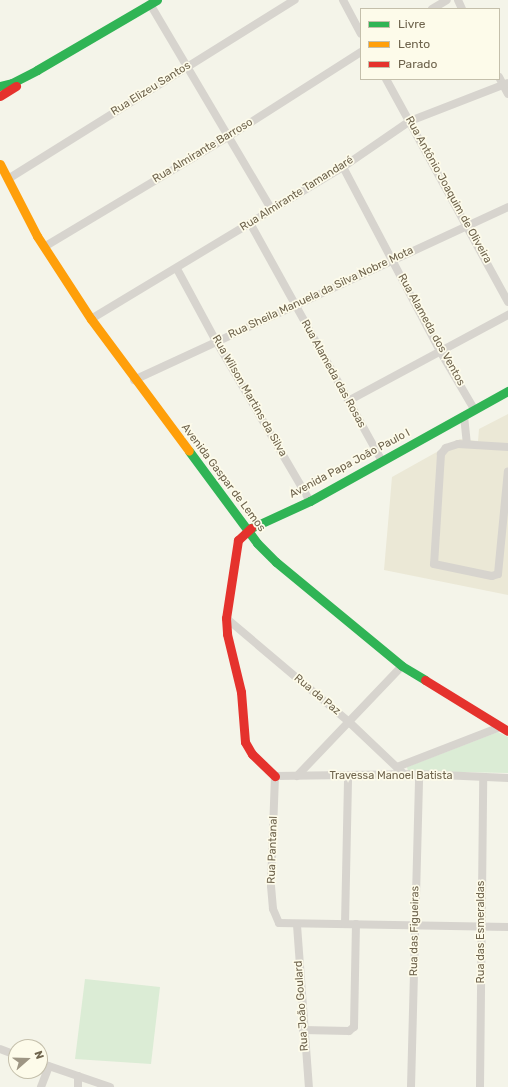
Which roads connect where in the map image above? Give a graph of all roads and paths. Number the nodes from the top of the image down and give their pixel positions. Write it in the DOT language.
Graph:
graph roads {
  1 [pos="295,0"];
  2 [pos="343,0"];
  3 [pos="447,0"];
  4 [pos="153,2"];
  5 [pos="434,8"];
  6 [pos="360,32"];
  7 [pos="360,53"];
  8 [pos="186,67"];
  9 [pos="37,70"];
  10 [pos="387,80"];
  11 [pos="503,81"];
  12 [pos="0,86"];
  13 [pos="508,94"];
  14 [pos="0,96"];
  15 [pos="410,121"];
  16 [pos="228,137"];
  17 [pos="0,164"];
  18 [pos="342,167"];
  19 [pos="8,179"];
  20 [pos="508,207"];
  21 [pos="271,209"];
  22 [pos="250,223"];
  23 [pos="468,225"];
  24 [pos="44,247"];
  25 [pos="393,261"];
  26 [pos="177,268"];
  27 [pos="508,302"];
  28 [pos="294,306"];
  29 [pos="508,315"];
  30 [pos="92,319"];
  31 [pos="216,341"];
  32 [pos="440,351"];
  33 [pos="134,380"];
  34 [pos="508,391"];
  35 [pos="348,401"];
  36 [pos="474,409"];
  37 [pos="464,416"];
  38 [pos="467,444"];
  39 [pos="508,447"];
  40 [pos="382,461"];
  41 [pos="508,471"];
  42 [pos="310,501"];
  43 [pos="246,530"];
  44 [pos="226,618"];
  45 [pos="402,666"];
  46 [pos="348,721"];
  47 [pos="504,729"];
  48 [pos="397,768"];
  49 [pos="419,774"];
  50 [pos="405,775"];
  51 [pos="275,776"];
  52 [pos="297,776"];
  53 [pos="348,777"];
  54 [pos="483,777"];
  55 [pos="508,778"];
  56 [pos="345,924"];
  57 [pos="356,924"];
  58 [pos="415,924"];
  59 [pos="297,925"];
  60 [pos="480,926"];
  61 [pos="508,927"];
  62 [pos="303,1030"];
  63 [pos="49,1066"];
  64 [pos="78,1076"];
  65 [pos="42,1087"];
  66 [pos="78,1087"];
  67 [pos="110,1087"];
  68 [pos="309,1087"];
  69 [pos="412,1087"];
  70 [pos="480,1087"];
  1 -- 8 [label="street, Rua Elizeu Santos"];
  2 -- 6 [label="street"];
  3 -- 5 [label="street"];
  4 -- 8 [label="street"];
  4 -- 9 [label="street"];
  7 -- 16 [label="street, Rua Almirante Barroso"];
  8 -- 16 [label="street"];
  8 -- 19 [label="street, Rua Elizeu Santos"];
  9 -- 12 [label="street"];
  9 -- 14 [label="street"];
  10 -- 15 [label="street, Rua Antônio Joaquim de Oliveira"];
  11 -- 13 [label="street"];
  11 -- 15 [label="street, Rua Almirante Tamandaré"];
  15 -- 18 [label="street, Rua Almirante Tamandaré"];
  15 -- 23 [label="street, Rua Antônio Joaquim de Oliveira"];
  16 -- 21 [label="street"];
  16 -- 24 [label="street, Rua Almirante Barroso"];
  17 -- 19 [label="street, Avenida Gaspar de Lemos"];
  18 -- 21 [label="street, Rua Almirante Tamandaré"];
  18 -- 25 [label="street, Rua Alameda dos Ventos"];
  19 -- 24 [label="street, Avenida Gaspar de Lemos"];
  20 -- 23 [label="street, Rua Sheila Manuela da Silva Nobre Mota"];
  21 -- 22 [label="street, Rua Almirante Tamandaré"];
  22 -- 26 [label="street, Rua Almirante Tamandaré"];
  22 -- 28 [label="street, Rua Alameda das Rosas"];
  23 -- 25 [label="street, Rua Sheila Manuela da Silva Nobre Mota"];
  23 -- 27 [label="street, Rua Antônio Joaquim de Oliveira"];
  24 -- 30 [label="street, Avenida Gaspar de Lemos"];
  25 -- 28 [label="street, Rua Sheila Manuela da Silva Nobre Mota"];
  25 -- 32 [label="street, Rua Alameda dos Ventos"];
  26 -- 30 [label="street, Rua Almirante Tamandaré"];
  26 -- 31 [label="street, Rua Wilson Martins da Silva"];
  28 -- 31 [label="street, Rua Sheila Manuela da Silva Nobre Mota"];
  28 -- 35 [label="street, Rua Alameda das Rosas"];
  29 -- 32 [label="street"];
  30 -- 33 [label="street, Avenida Gaspar de Lemos"];
  31 -- 33 [label="street, Rua Sheila Manuela da Silva Nobre Mota"];
  31 -- 42 [label="street, Rua Wilson Martins da Silva"];
  32 -- 35 [label="street"];
  32 -- 36 [label="street, Rua Alameda dos Ventos"];
  33 -- 43 [label="street, Avenida Gaspar de Lemos"];
  34 -- 36 [label="street, Avenida Papa João Paulo I"];
  35 -- 40 [label="street, Rua Alameda das Rosas"];
  36 -- 37 [label="street, Avenida Papa João Paulo I"];
  37 -- 38 [label="street"];
  37 -- 40 [label="street, Avenida Papa João Paulo I"];
  38 -- 39 [label="street"];
  38 -- 41 [label="street"];
  40 -- 42 [label="street, Avenida Papa João Paulo I"];
  42 -- 43 [label="street, Avenida Papa João Paulo I"];
  43 -- 44 [label="street"];
  43 -- 45 [label="street, Avenida Gaspar de Lemos"];
  44 -- 46 [label="street, Rua da Paz"];
  44 -- 51 [label="street"];
  45 -- 46 [label="street"];
  45 -- 47 [label="street, Avenida Gaspar de Lemos"];
  46 -- 48 [label="street, Rua da Paz"];
  46 -- 52 [label="street"];
  47 -- 48 [label="street"];
  48 -- 50 [label="street, Rua da Paz"];
  49 -- 50 [label="street, Travessa Manoel Batista"];
  49 -- 54 [label="street, Travessa Manoel Batista"];
  49 -- 58 [label="street, Rua das Figueiras"];
  50 -- 53 [label="street, Travessa Manoel Batista"];
  51 -- 52 [label="street, Travessa Manoel Batista"];
  51 -- 59 [label="street, Rua Pantanal"];
  52 -- 53 [label="street, Travessa Manoel Batista"];
  53 -- 56 [label="street"];
  54 -- 55 [label="street, Travessa Manoel Batista"];
  54 -- 60 [label="street, Rua das Esmeraldas"];
  56 -- 57 [label="street"];
  56 -- 59 [label="street"];
  57 -- 58 [label="street"];
  57 -- 62 [label="street"];
  58 -- 60 [label="street"];
  58 -- 69 [label="street, Rua das Figueiras"];
  59 -- 62 [label="street, Rua João Goulard"];
  60 -- 61 [label="street"];
  60 -- 70 [label="street, Rua das Esmeraldas"];
  62 -- 68 [label="street, Rua João Goulard"];
  63 -- 64 [label="street"];
  63 -- 65 [label="street"];
  64 -- 66 [label="street"];
  64 -- 67 [label="street"];
}
